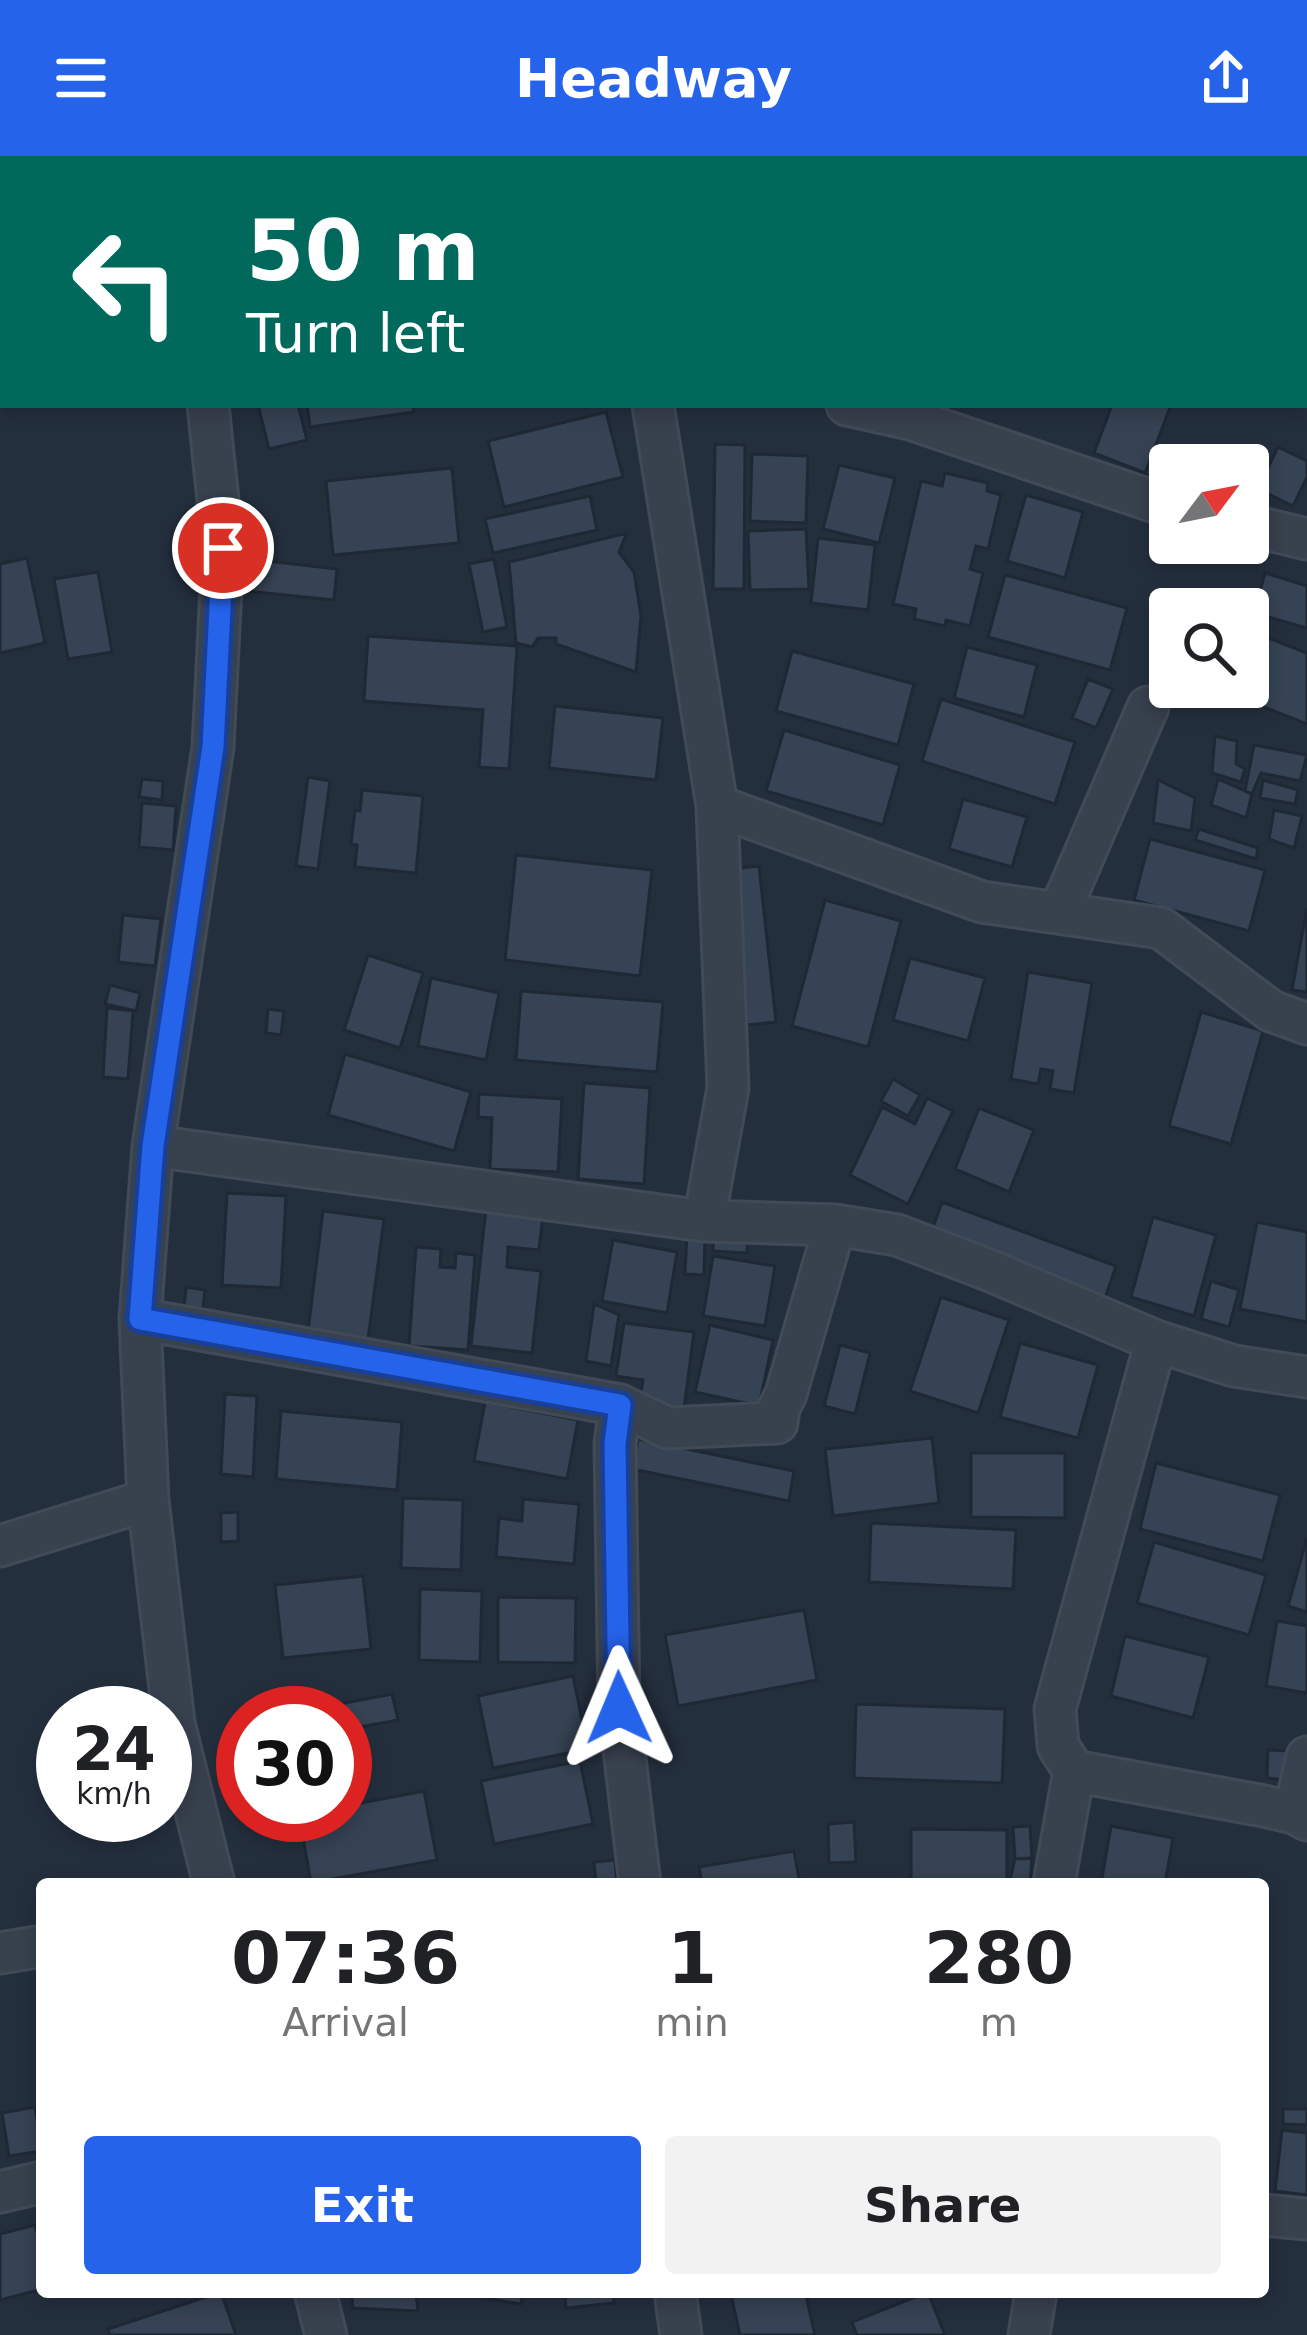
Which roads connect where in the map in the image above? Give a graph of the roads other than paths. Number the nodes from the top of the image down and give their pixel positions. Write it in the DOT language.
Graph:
graph roads {
  1 [pos="208,408"];
  2 [pos="653,408"];
  3 [pos="860,408"];
  4 [pos="1149,500"];
  5 [pos="1269,530"];
  6 [pos="1307,539"];
  7 [pos="1148,707"];
  8 [pos="716,806"];
  9 [pos="1059,914"];
  10 [pos="1307,1024"];
  11 [pos="153,1146"];
  12 [pos="704,1221"];
  13 [pos="835,1225"];
  14 [pos="140,1319"];
  15 [pos="1156,1341"];
  16 [pos="1307,1377"];
  17 [pos="620,1405"];
  18 [pos="148,1500"];
  19 [pos="0,1546"];
  20 [pos="1307,1757"];
  21 [pos="1075,1772"];
  22 [pos="1300,1816"];
  23 [pos="213,1878"];
  24 [pos="639,1878"];
  25 [pos="1055,1878"];
  26 [pos="36,1947"];
  27 [pos="0,1953"];
  28 [pos="36,2183"];
  29 [pos="0,2192"];
  30 [pos="1269,2216"];
  31 [pos="1307,2219"];
  32 [pos="317,2298"];
  33 [pos="676,2298"];
  34 [pos="1035,2298"];
  35 [pos="326,2335"];
  36 [pos="681,2335"];
  37 [pos="1029,2335"];
  1 -- 11 [label="street"];
  2 -- 8 [label="street"];
  3 -- 4 [label="street"];
  5 -- 6 [label="street"];
  7 -- 9 [label="street"];
  8 -- 9 [label="street"];
  8 -- 12 [label="street"];
  9 -- 10 [label="street"];
  11 -- 12 [label="street"];
  11 -- 14 [label="street"];
  12 -- 13 [label="street"];
  13 -- 15 [label="street"];
  13 -- 17 [label="street"];
  14 -- 17 [label="street"];
  14 -- 18 [label="street"];
  15 -- 16 [label="street"];
  15 -- 21 [label="street"];
  17 -- 24 [label="street"];
  18 -- 19 [label="street"];
  18 -- 23 [label="street"];
  20 -- 22 [label="street"];
  21 -- 22 [label="street"];
  21 -- 25 [label="street"];
  26 -- 27 [label="street"];
  28 -- 29 [label="street"];
  30 -- 31 [label="street"];
  32 -- 35 [label="street"];
  33 -- 36 [label="street"];
  34 -- 37 [label="street"];
}
